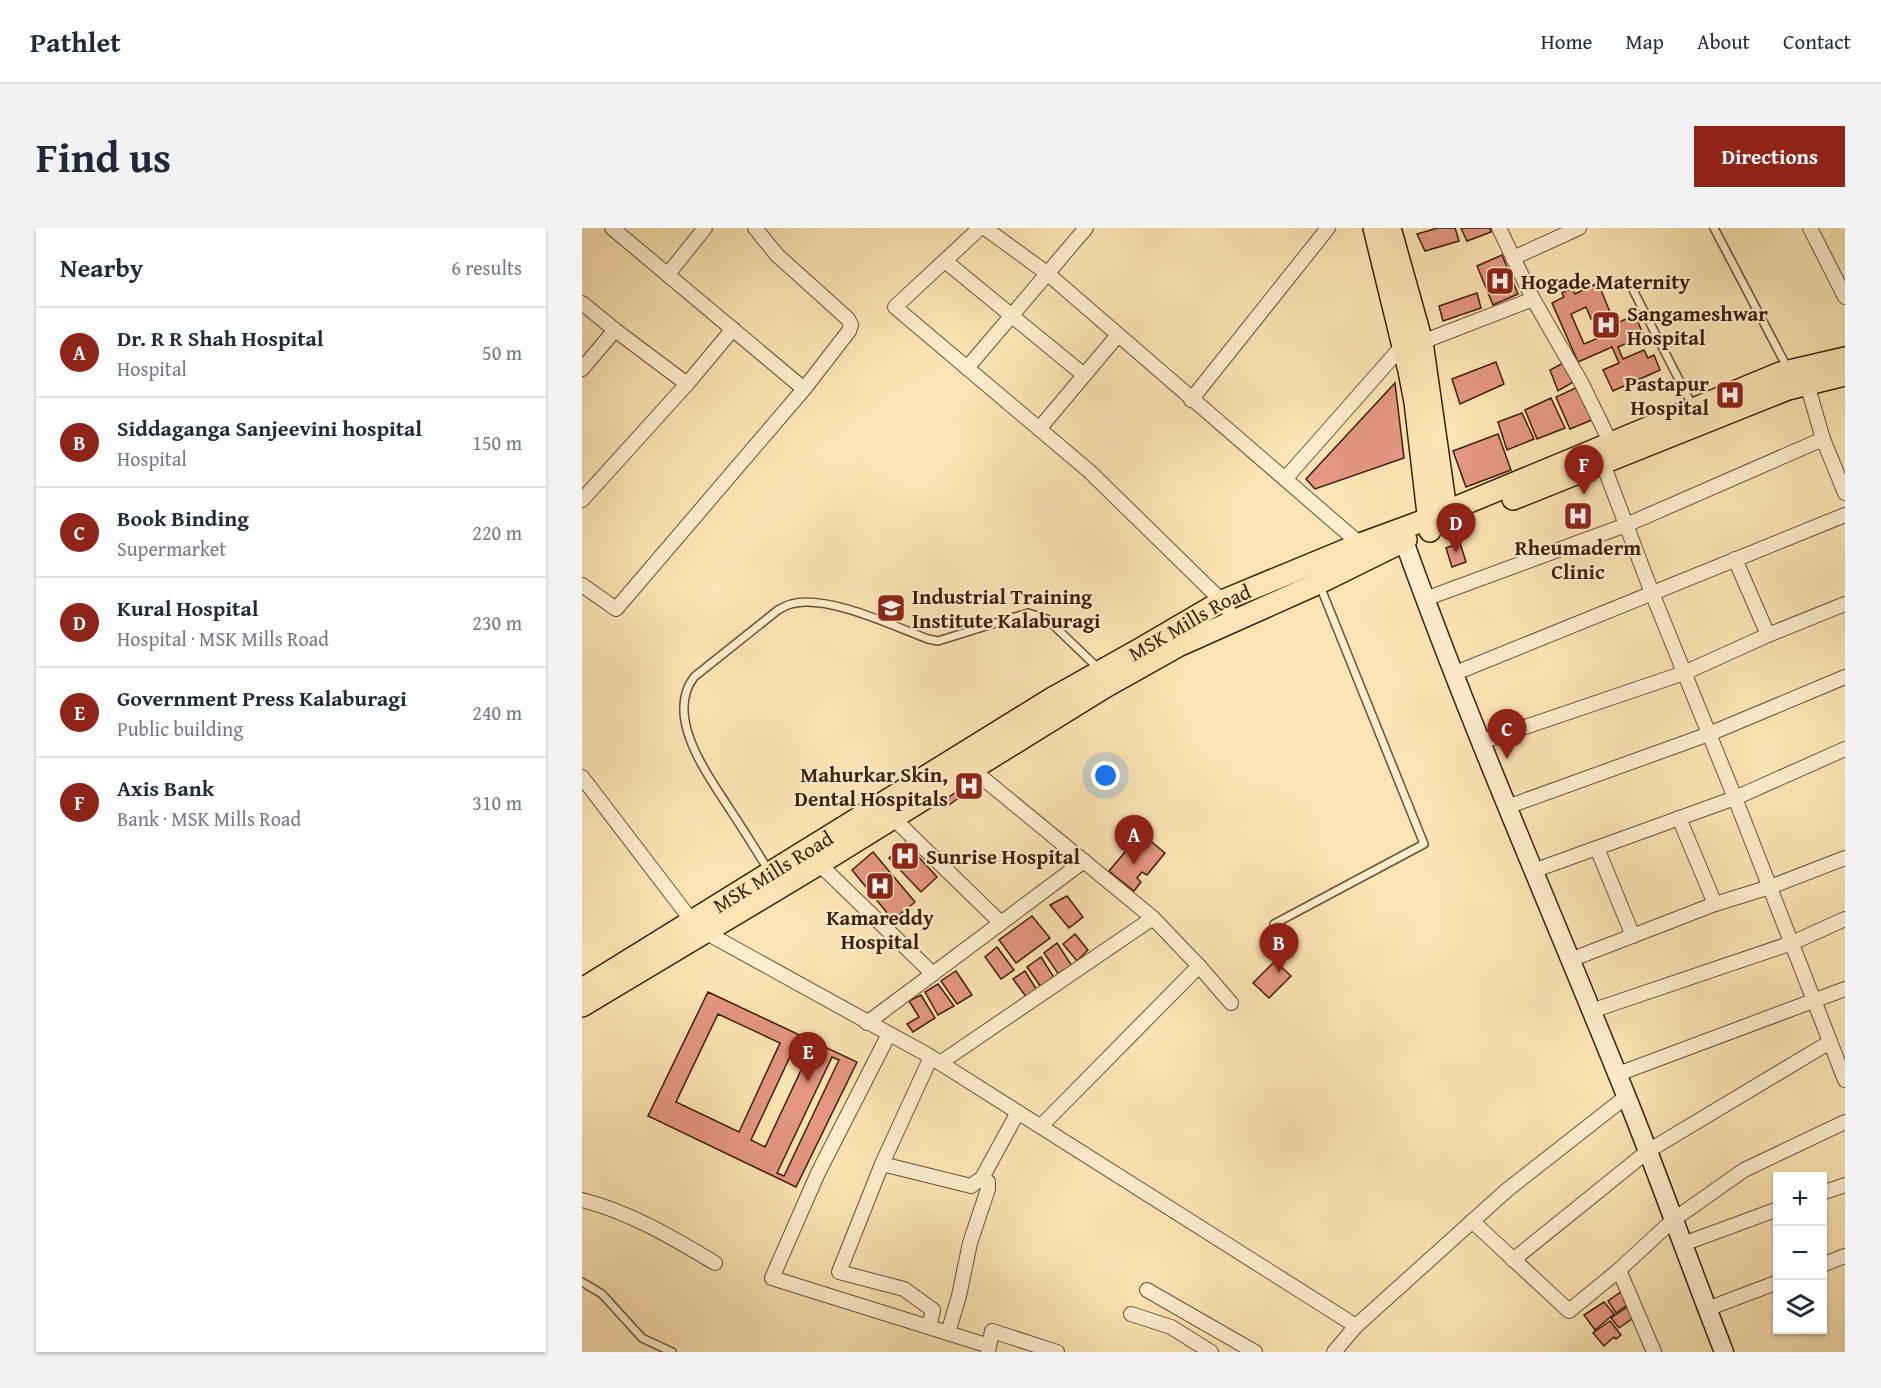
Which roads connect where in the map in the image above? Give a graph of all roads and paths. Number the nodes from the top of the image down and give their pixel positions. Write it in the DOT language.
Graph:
graph roads {
  1 [pos="612,228"];
  2 [pos="705,228"];
  3 [pos="755,228"];
  4 [pos="980,228"];
  5 [pos="985,228"];
  6 [pos="1086,228"];
  7 [pos="1328,228"];
  8 [pos="1374,228"];
  9 [pos="1390,228"];
  10 [pos="1498,228"];
  11 [pos="1579,228"];
  12 [pos="1714,228"];
  13 [pos="1810,228"];
  14 [pos="1513,258"];
  15 [pos="945,261"];
  16 [pos="668,274"];
  17 [pos="1048,274"];
  18 [pos="1631,286"];
  19 [pos="1845,297"];
  20 [pos="1533,299"];
  21 [pos="582,303"];
  22 [pos="1011,316"];
  23 [pos="734,329"];
  24 [pos="615,330"];
  25 [pos="1118,335"];
  26 [pos="1413,343"];
  27 [pos="1845,358"];
  28 [pos="967,368"];
  29 [pos="582,369"];
  30 [pos="1788,370"];
  31 [pos="1084,375"];
  32 [pos="1845,375"];
  33 [pos="687,384"];
  34 [pos="1808,384"];
  35 [pos="804,389"];
  36 [pos="1191,400"];
  37 [pos="1694,409"];
  38 [pos="1039,429"];
  39 [pos="1823,439"];
  40 [pos="1607,453"];
  41 [pos="1285,479"];
  42 [pos="1845,493"];
  43 [pos="582,500"];
  44 [pos="1845,514"];
  45 [pos="1438,521"];
  46 [pos="1626,525"];
  47 [pos="1401,535"];
  48 [pos="1360,544"];
  49 [pos="1736,559"];
  50 [pos="1319,583"];
  51 [pos="582,585"];
  52 [pos="1652,593"];
  53 [pos="1425,599"];
  54 [pos="1222,600"];
  55 [pos="1845,604"];
  56 [pos="1235,621"];
  57 [pos="1768,635"];
  58 [pos="1101,671"];
  59 [pos="1684,673"];
  60 [pos="1453,674"];
  61 [pos="1845,677"];
  62 [pos="1709,734"];
  63 [pos="1481,742"];
  64 [pos="1845,750"];
  65 [pos="965,763"];
  66 [pos="582,777"];
  67 [pos="1735,798"];
  68 [pos="1507,807"];
  69 [pos="893,818"];
  70 [pos="1679,818"];
  71 [pos="1597,848"];
  72 [pos="813,857"];
  73 [pos="1845,858"];
  74 [pos="1084,861"];
  75 [pos="1533,871"];
  76 [pos="770,873"];
  77 [pos="1770,887"];
  78 [pos="1715,904"];
  79 [pos="1153,918"];
  80 [pos="1845,919"];
  81 [pos="1001,923"];
  82 [pos="1274,924"];
  83 [pos="699,926"];
  84 [pos="1633,936"];
  85 [pos="1792,943"];
  86 [pos="1570,960"];
  87 [pos="1199,966"];
  88 [pos="933,974"];
  89 [pos="582,989"];
  90 [pos="1845,989"];
  91 [pos="1814,1001"];
  92 [pos="1231,1003"];
  93 [pos="582,1006"];
  94 [pos="1591,1011"];
  95 [pos="867,1023"];
  96 [pos="889,1034"];
  97 [pos="1830,1042"];
  98 [pos="935,1060"];
  99 [pos="1618,1074"];
  100 [pos="1845,1080"];
  101 [pos="1627,1096"];
  102 [pos="1018,1112"];
  103 [pos="1845,1122"];
  104 [pos="1041,1126"];
  105 [pos="1648,1151"];
  106 [pos="882,1164"];
  107 [pos="982,1178"];
  108 [pos="1845,1185"];
  109 [pos="1827,1191"];
  110 [pos="582,1200"];
  111 [pos="1773,1211"];
  112 [pos="1673,1220"];
  113 [pos="1472,1221"];
  114 [pos="1683,1244"];
  115 [pos="1845,1256"];
  116 [pos="1513,1260"];
  117 [pos="716,1263"];
  118 [pos="1827,1263"];
  119 [pos="1619,1270"];
  120 [pos="582,1282"];
  121 [pos="1773,1284"];
  122 [pos="1147,1290"];
  123 [pos="1707,1309"];
  124 [pos="1131,1314"];
  125 [pos="1356,1326"];
  126 [pos="928,1327"];
  127 [pos="948,1333"];
  128 [pos="653,1343"];
  129 [pos="988,1349"];
  130 [pos="650,1352"];
  131 [pos="672,1352"];
  132 [pos="1057,1352"];
  133 [pos="1211,1352"];
  134 [pos="1255,1352"];
  135 [pos="1334,1352"];
  136 [pos="1653,1352"];
  137 [pos="1724,1352"];
  1 -- 16 [label="street"];
  2 -- 16 [label="street"];
  3 -- 35 [label="street"];
  4 -- 15 [label="street"];
  5 -- 17 [label="street"];
  6 -- 17 [label="street"];
  7 -- 36 [label="street"];
  8 -- 26 [label="main road"];
  9 -- 26 [label="main road"];
  10 -- 14 [label="street"];
  11 -- 14 [label="street"];
  12 -- 30 [label="lane"];
  13 -- 19 [label="street"];
  14 -- 20 [label="street"];
  15 -- 22 [label="street"];
  15 -- 28 [label="street"];
  16 -- 23 [label="street"];
  17 -- 22 [label="street"];
  17 -- 25 [label="street"];
  18 -- 37 [label="lane"];
  20 -- 26 [label="street"];
  20 -- 40 [label="street"];
  21 -- 24 [label="street"];
  22 -- 28 [label="street"];
  22 -- 31 [label="street"];
  23 -- 33 [label="street"];
  23 -- 35 [label="street"];
  24 -- 29 [label="street"];
  24 -- 33 [label="street"];
  25 -- 31 [label="street"];
  25 -- 36 [label="street"];
  26 -- 41 [label="street"];
  26 -- 45 [label="main road"];
  27 -- 30 [label="main road, MSK Mills Road"];
  28 -- 38 [label="street"];
  30 -- 37 [label="main road, MSK Mills Road"];
  31 -- 38 [label="street"];
  32 -- 34 [label="main road, MSK Mills Road"];
  33 -- 43 [label="street"];
  34 -- 39 [label="street"];
  34 -- 40 [label="main road, MSK Mills Road"];
  35 -- 51 [label="street"];
  36 -- 41 [label="street"];
  37 -- 40 [label="main road, MSK Mills Road"];
  38 -- 54 [label="street"];
  39 -- 42 [label="street"];
  39 -- 46 [label="street"];
  40 -- 45 [label="main road, MSK Mills Road"];
  40 -- 46 [label="street"];
  41 -- 48 [label="street"];
  44 -- 49 [label="street"];
  45 -- 47 [label="main road, MSK Mills Road"];
  46 -- 52 [label="street"];
  46 -- 53 [label="street"];
  47 -- 48 [label="main road, MSK Mills Road"];
  47 -- 50 [label="main road, MSK Mills Road"];
  47 -- 53 [label="street"];
  48 -- 54 [label="main road, MSK Mills Road"];
  49 -- 52 [label="street"];
  49 -- 57 [label="street"];
  50 -- 56 [label="main road, MSK Mills Road"];
  50 -- 82 [label="lane"];
  52 -- 59 [label="street"];
  52 -- 60 [label="street"];
  53 -- 60 [label="street"];
  54 -- 56 [label="street"];
  54 -- 58 [label="main road, MSK Mills Road"];
  55 -- 57 [label="street"];
  56 -- 65 [label="main road, MSK Mills Road"];
  57 -- 59 [label="street"];
  58 -- 65 [label="main road, MSK Mills Road"];
  58 -- 76 [label="lane"];
  59 -- 62 [label="street"];
  59 -- 63 [label="street"];
  60 -- 63 [label="street"];
  61 -- 62 [label="street"];
  62 -- 67 [label="street"];
  62 -- 68 [label="street"];
  63 -- 68 [label="street"];
  64 -- 67 [label="street"];
  65 -- 69 [label="main road, MSK Mills Road"];
  65 -- 72 [label="main road, MSK Mills Road"];
  65 -- 74 [label="street"];
  66 -- 83 [label="street"];
  67 -- 70 [label="street"];
  67 -- 77 [label="street"];
  68 -- 75 [label="street"];
  69 -- 72 [label="main road, MSK Mills Road"];
  69 -- 81 [label="street"];
  70 -- 71 [label="street"];
  70 -- 78 [label="street"];
  71 -- 75 [label="street"];
  71 -- 84 [label="street"];
  72 -- 76 [label="main road, MSK Mills Road"];
  72 -- 83 [label="main road, MSK Mills Road"];
  72 -- 88 [label="street"];
  73 -- 77 [label="street"];
  74 -- 79 [label="street"];
  74 -- 81 [label="street"];
  75 -- 86 [label="street"];
  76 -- 83 [label="main road, MSK Mills Road"];
  77 -- 78 [label="street"];
  77 -- 85 [label="street"];
  78 -- 84 [label="street"];
  79 -- 87 [label="street"];
  79 -- 98 [label="street"];
  80 -- 85 [label="street"];
  81 -- 88 [label="street"];
  83 -- 89 [label="main road, MSK Mills Road"];
  83 -- 93 [label="main road, MSK Mills Road"];
  83 -- 95 [label="street"];
  84 -- 86 [label="street"];
  85 -- 91 [label="street"];
  85 -- 94 [label="street"];
  86 -- 94 [label="street"];
  87 -- 92 [label="street"];
  87 -- 104 [label="street"];
  88 -- 95 [label="street"];
  90 -- 91 [label="street"];
  91 -- 97 [label="street"];
  91 -- 99 [label="street"];
  94 -- 99 [label="street"];
  95 -- 96 [label="street"];
  96 -- 98 [label="street"];
  96 -- 126 [label="street"];
  97 -- 100 [label="street"];
  97 -- 105 [label="street"];
  98 -- 102 [label="street"];
  98 -- 106 [label="street"];
  99 -- 101 [label="street"];
  101 -- 105 [label="street"];
  101 -- 113 [label="street"];
  102 -- 104 [label="street"];
  102 -- 107 [label="street"];
  103 -- 112 [label="street"];
  104 -- 125 [label="street"];
  105 -- 112 [label="street"];
  105 -- 116 [label="street"];
  106 -- 107 [label="street"];
  106 -- 126 [label="street"];
  107 -- 127 [label="street"];
  108 -- 109 [label="street"];
  110 -- 117 [label="street"];
  111 -- 114 [label="street"];
  112 -- 114 [label="street"];
  112 -- 119 [label="street"];
  113 -- 116 [label="street"];
  113 -- 125 [label="street"];
  114 -- 123 [label="street"];
  115 -- 118 [label="street"];
  116 -- 119 [label="street"];
  119 -- 136 [label="street"];
  120 -- 128 [label="lane"];
  121 -- 123 [label="street"];
  122 -- 134 [label="street"];
  123 -- 137 [label="street"];
  124 -- 133 [label="street"];
  125 -- 135 [label="street"];
  126 -- 127 [label="street"];
  127 -- 129 [label="street"];
  128 -- 130 [label="lane"];
  128 -- 131 [label="lane"];
  129 -- 132 [label="street"];
}
